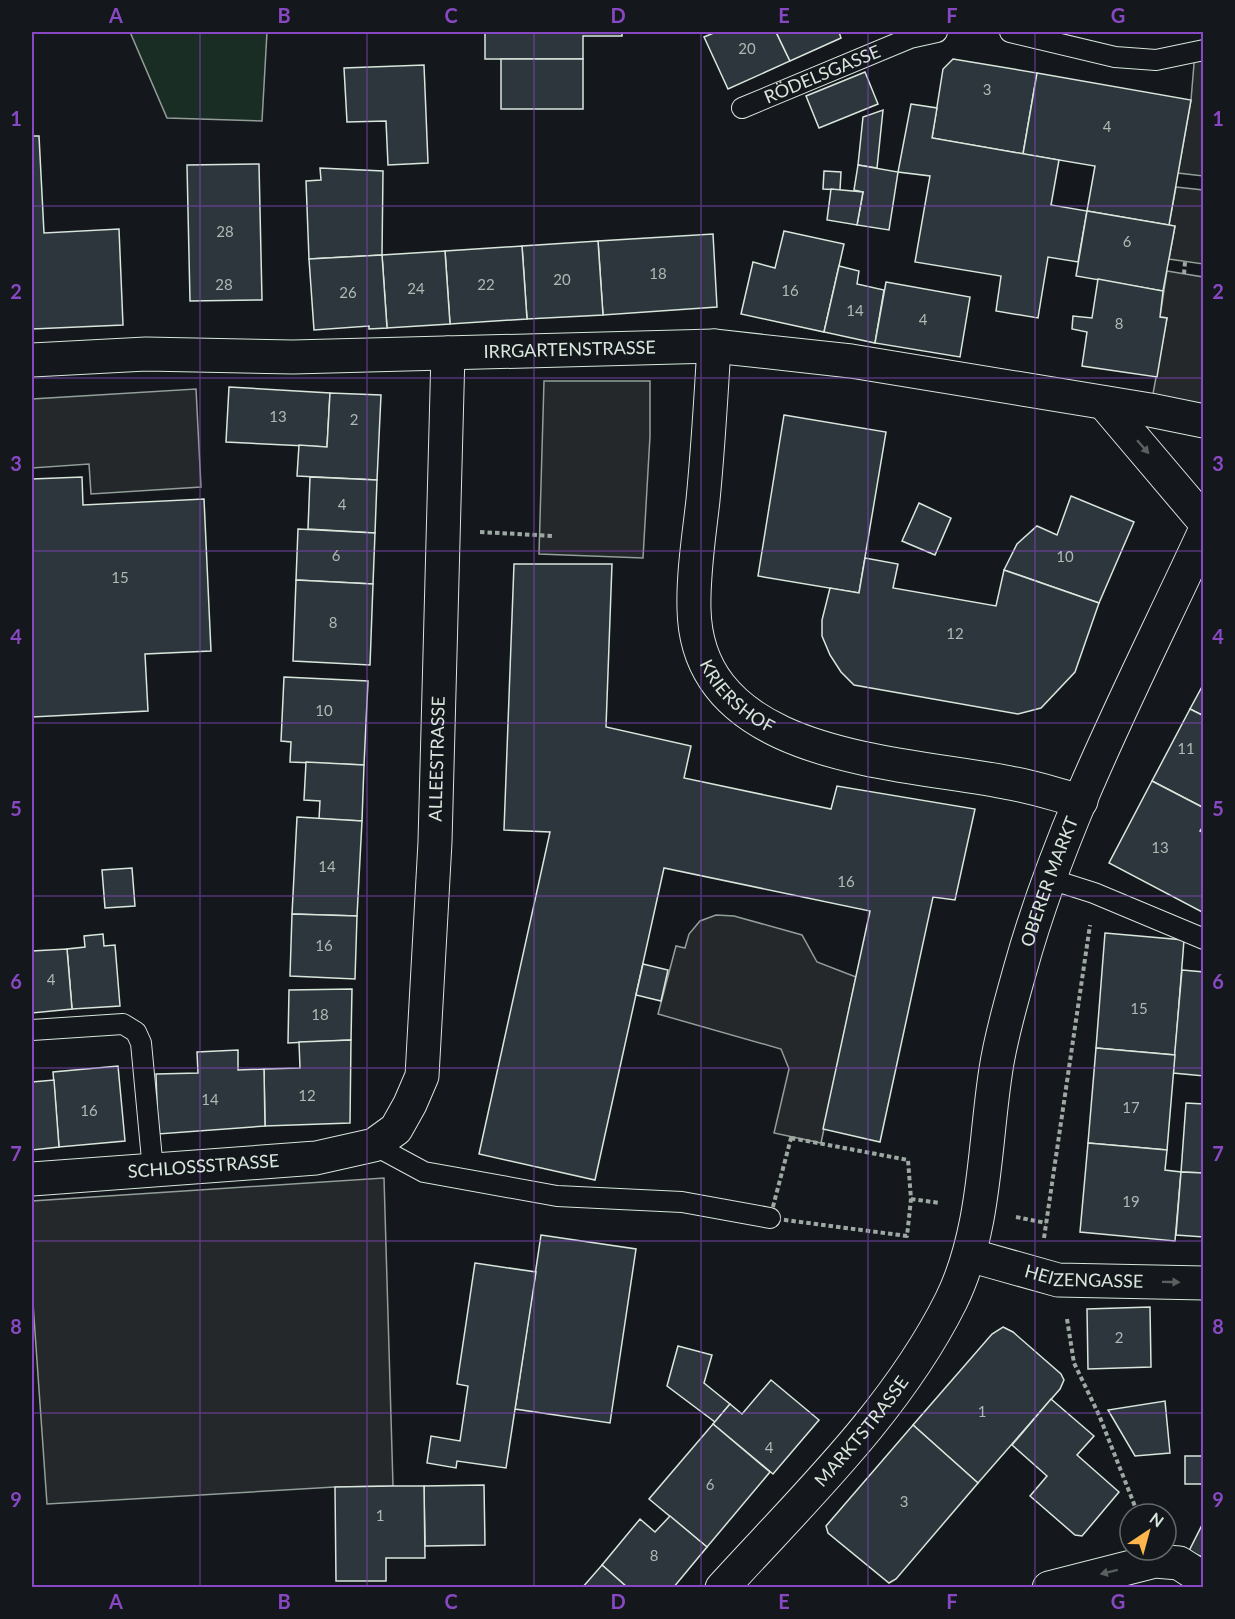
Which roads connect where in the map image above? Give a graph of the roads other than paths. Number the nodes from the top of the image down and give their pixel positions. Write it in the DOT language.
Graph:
graph roads {
  1 [pos="937,32"];
  2 [pos="1010,32"];
  3 [pos="1203,50"];
  4 [pos="742,108"];
  5 [pos="714,346"];
  6 [pos="448,353"];
  7 [pos="32,360"];
  8 [pos="1104,403"];
  9 [pos="1203,421"];
  10 [pos="1203,521"];
  11 [pos="1203,533"];
  12 [pos="1081,801"];
  13 [pos="1050,879"];
  14 [pos="1203,939"];
  15 [pos="32,1030"];
  16 [pos="374,1145"];
  17 [pos="153,1170"];
  18 [pos="32,1179"];
  19 [pos="770,1218"];
  20 [pos="969,1255"];
  21 [pos="1203,1283"];
  22 [pos="1203,1579"];
  23 [pos="722,1587"];
  24 [pos="1049,1587"];
  1 -- 4 [label="lane, RÖDELSGASSE"];
  2 -- 3 [label="lane"];
  5 -- 6 [label="street, IRRGARTENSTRASSE"];
  5 -- 8 [label="street, IRRGARTENSTRASSE"];
  5 -- 12 [label="street, KRIERSHOF"];
  6 -- 7 [label="street, IRRGARTENSTRASSE"];
  6 -- 16 [label="street, ALLEESTRASSE"];
  8 -- 9 [label="street, IRRGARTENSTRASSE"];
  8 -- 10 [label="street, one-way"];
  11 -- 12 [label="street, OBERER MARKT"];
  12 -- 13 [label="street, OBERER MARKT"];
  13 -- 14 [label="lane"];
  13 -- 20 [label="street, OBERER MARKT"];
  15 -- 17 [label="lane"];
  16 -- 17 [label="street, SCHLOSSSTRASSE"];
  16 -- 19 [label="lane"];
  17 -- 18 [label="street, SCHLOSSSTRASSE"];
  20 -- 21 [label="street, HEIZENGASSE, one-way"];
  20 -- 23 [label="street, MARKTSTRASSE"];
  22 -- 24 [label="street, one-way"];
}
